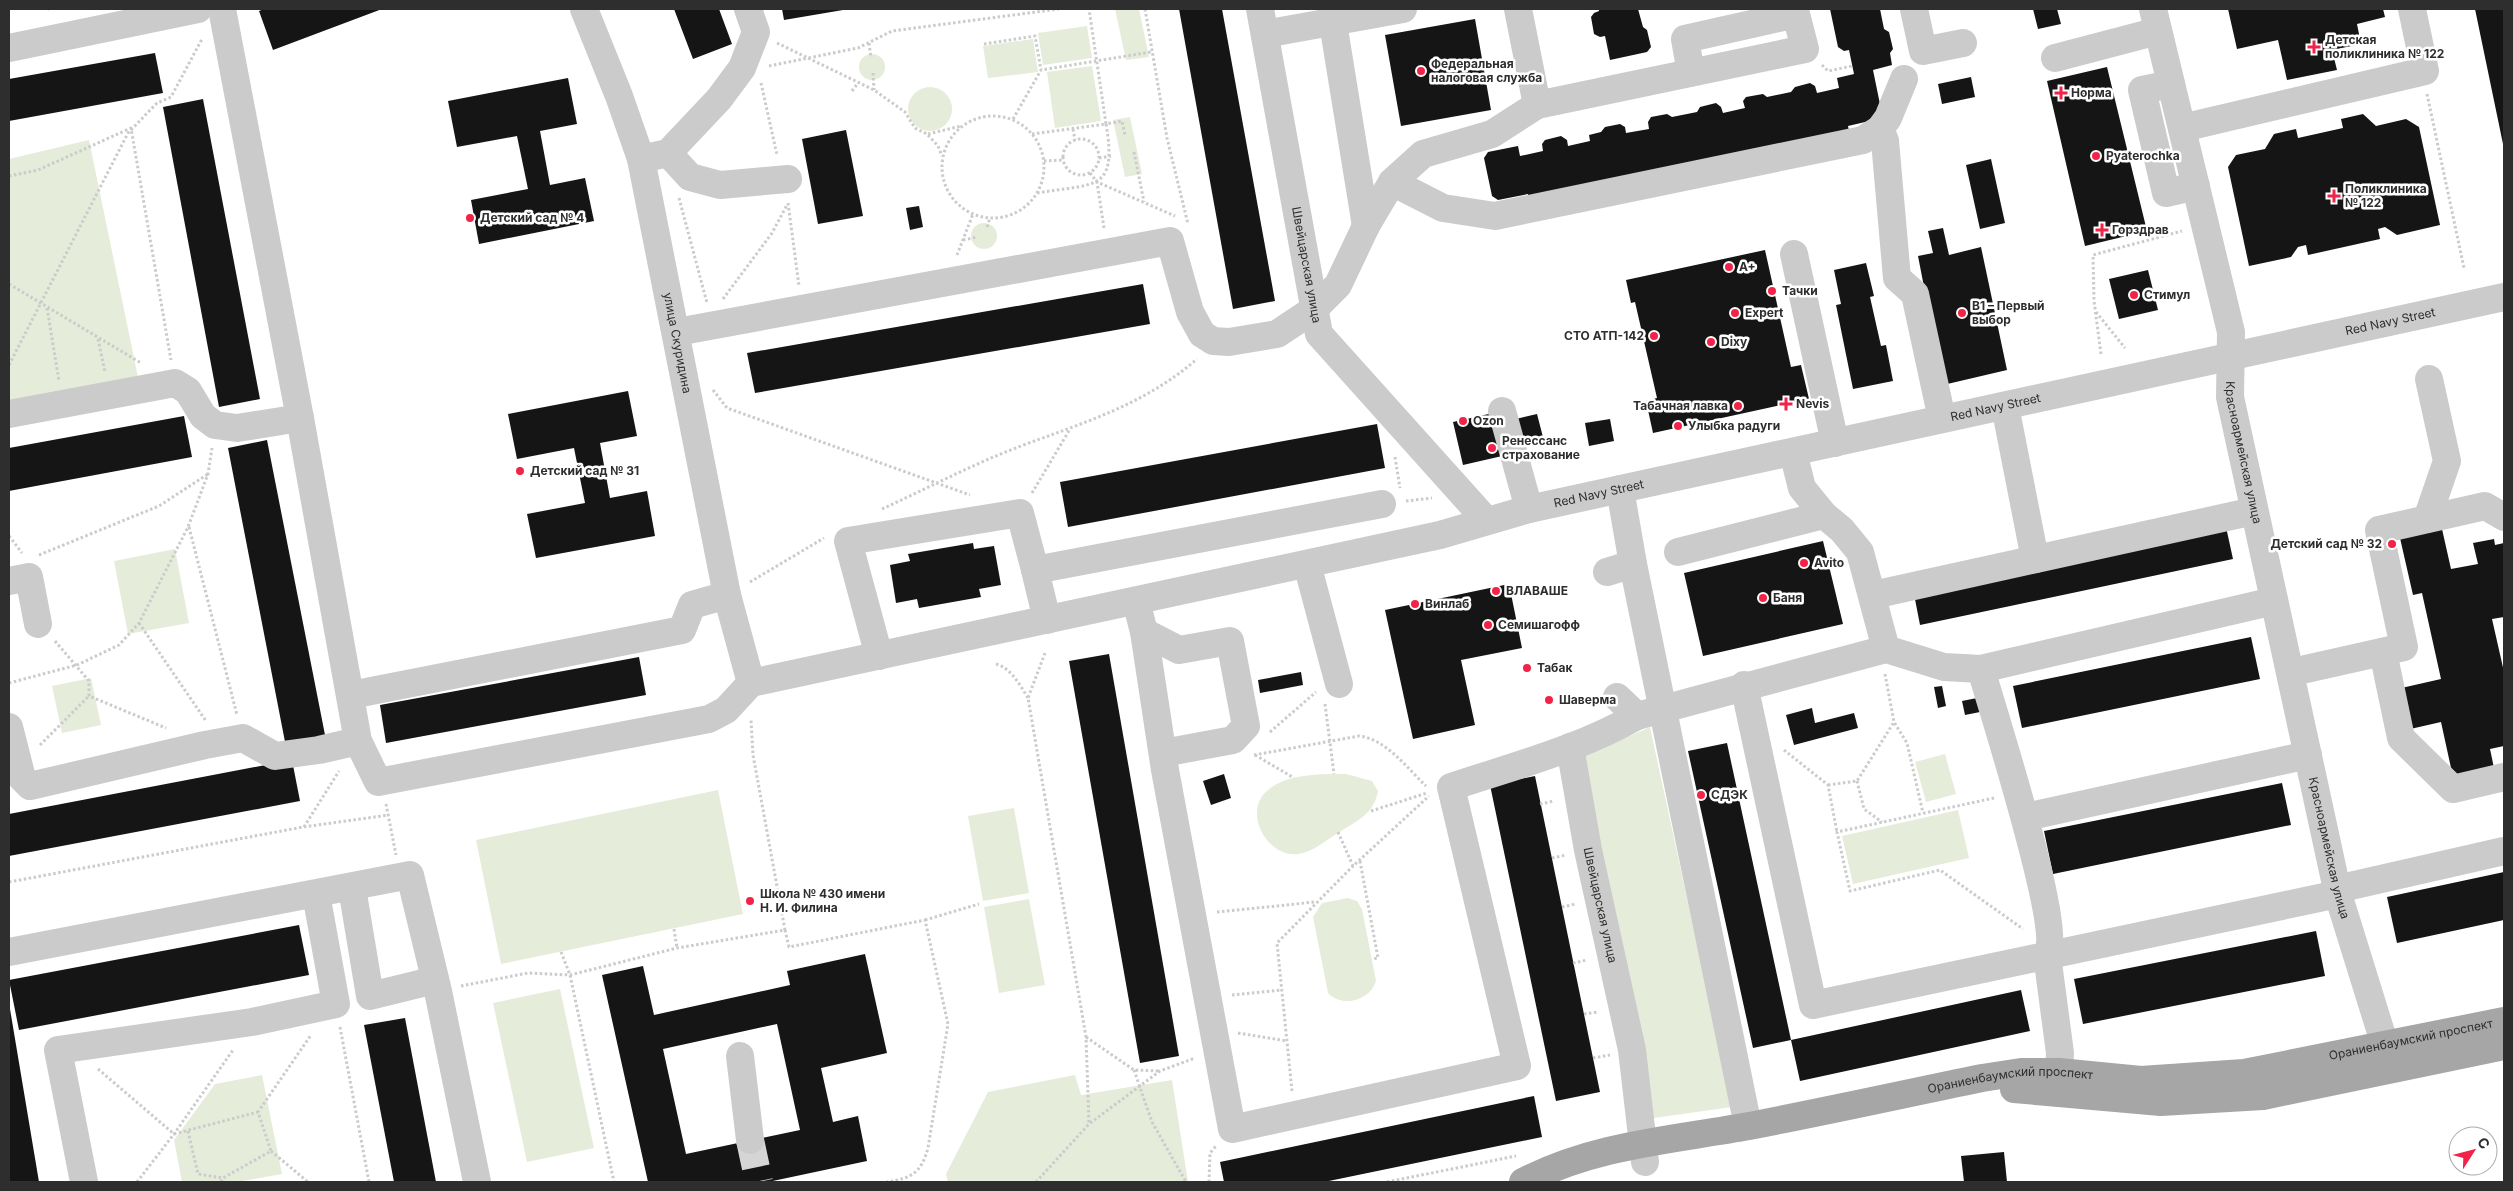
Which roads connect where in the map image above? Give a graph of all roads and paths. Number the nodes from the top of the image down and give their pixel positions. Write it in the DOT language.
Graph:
graph roads {
  1 [pos="222,9"];
  2 [pos="584,9"];
  3 [pos="1059,9"];
  4 [pos="1089,9"];
  5 [pos="1145,9"];
  6 [pos="1403,9"];
  7 [pos="1518,9"];
  8 [pos="1914,9"];
  9 [pos="2412,9"];
  10 [pos="752,20"];
  11 [pos="2156,20"];
  12 [pos="202,21"];
  13 [pos="1262,22"];
  14 [pos="1333,23"];
  15 [pos="869,43"];
  16 [pos="1963,43"];
  17 [pos="984,44"];
  18 [pos="9,48"];
  19 [pos="1151,52"];
  20 [pos="808,58"];
  21 [pos="871,58"];
  22 [pos="2055,58"];
  23 [pos="745,60"];
  24 [pos="1097,62"];
  25 [pos="1041,70"];
  26 [pos="2422,71"];
  27 [pos="873,73"];
  28 [pos="1691,73"];
  29 [pos="1904,80"];
  30 [pos="858,83"];
  31 [pos="2171,84"];
  32 [pos="874,90"];
  33 [pos="852,91"];
  34 [pos="1537,106"];
  35 [pos="1013,119"];
  36 [pos="1106,124"];
  37 [pos="962,126"];
  38 [pos="131,128"];
  39 [pos="2182,128"];
  40 [pos="1073,129"];
  41 [pos="1880,129"];
  42 [pos="927,134"];
  43 [pos="1032,134"];
  44 [pos="1124,135"];
  45 [pos="1075,140"];
  46 [pos="1134,152"];
  47 [pos="668,153"];
  48 [pos="1111,156"];
  49 [pos="942,157"];
  50 [pos="1099,158"];
  51 [pos="641,159"];
  52 [pos="1063,160"];
  53 [pos="1044,162"];
  54 [pos="1090,173"];
  55 [pos="9,176"];
  56 [pos="1097,182"];
  57 [pos="1392,182"];
  58 [pos="2196,186"];
  59 [pos="677,189"];
  60 [pos="788,191"];
  61 [pos="1036,194"];
  62 [pos="1144,202"];
  63 [pos="973,214"];
  64 [pos="990,218"];
  65 [pos="1187,221"];
  66 [pos="1366,226"];
  67 [pos="987,227"];
  68 [pos="2190,229"];
  69 [pos="1189,230"];
  70 [pos="977,237"];
  71 [pos="963,240"];
  72 [pos="1108,254"];
  73 [pos="1794,254"];
  74 [pos="2464,268"];
  75 [pos="945,283"];
  76 [pos="9,284"];
  77 [pos="2504,297"];
  78 [pos="722,301"];
  79 [pos="41,303"];
  80 [pos="708,307"];
  81 [pos="47,308"];
  82 [pos="1313,310"];
  83 [pos="2095,311"];
  84 [pos="677,332"];
  85 [pos="98,338"];
  86 [pos="1213,341"];
  87 [pos="2126,348"];
  88 [pos="2101,354"];
  89 [pos="2230,357"];
  90 [pos="9,365"];
  91 [pos="2429,379"];
  92 [pos="175,383"];
  93 [pos="709,386"];
  94 [pos="110,395"];
  95 [pos="62,404"];
  96 [pos="2005,406"];
  97 [pos="1502,411"];
  98 [pos="9,414"];
  99 [pos="300,418"];
  100 [pos="1942,420"];
  101 [pos="215,425"];
  102 [pos="1070,429"];
  103 [pos="1835,443"];
  104 [pos="1793,452"];
  105 [pos="1394,453"];
  106 [pos="208,474"];
  107 [pos="937,483"];
  108 [pos="1620,490"];
  109 [pos="974,496"];
  110 [pos="1437,498"];
  111 [pos="1396,505"];
  112 [pos="878,510"];
  113 [pos="1530,510"];
  114 [pos="2254,511"];
  115 [pos="1020,513"];
  116 [pos="1824,515"];
  117 [pos="2504,517"];
  118 [pos="2427,519"];
  119 [pos="1486,520"];
  120 [pos="188,527"];
  121 [pos="9,536"];
  122 [pos="827,536"];
  123 [pos="1678,552"];
  124 [pos="36,556"];
  125 [pos="2035,559"];
  126 [pos="28,560"];
  127 [pos="1307,564"];
  128 [pos="1633,564"];
  129 [pos="1035,570"];
  130 [pos="1607,572"];
  131 [pos="9,581"];
  132 [pos="727,595"];
  133 [pos="1873,595"];
  134 [pos="1136,601"];
  135 [pos="2274,601"];
  136 [pos="1048,620"];
  137 [pos="139,623"];
  138 [pos="38,624"];
  139 [pos="1144,632"];
  140 [pos="1886,649"];
  141 [pos="2382,652"];
  142 [pos="1046,653"];
  143 [pos="879,656"];
  144 [pos="996,664"];
  145 [pos="77,665"];
  146 [pos="1981,669"];
  147 [pos="2306,669"];
  148 [pos="1333,679"];
  149 [pos="9,683"];
  150 [pos="751,683"];
  151 [pos="1744,685"];
  152 [pos="351,695"];
  153 [pos="89,696"];
  154 [pos="1617,697"];
  155 [pos="1028,698"];
  156 [pos="1650,713"];
  157 [pos="1894,722"];
  158 [pos="9,727"];
  159 [pos="170,730"];
  160 [pos="1263,737"];
  161 [pos="232,740"];
  162 [pos="358,741"];
  163 [pos="1329,742"];
  164 [pos="1570,747"];
  165 [pos="1783,749"];
  166 [pos="1163,753"];
  167 [pos="1254,754"];
  168 [pos="753,755"];
  169 [pos="2308,755"];
  170 [pos="1248,756"];
  171 [pos="19,767"];
  172 [pos="1334,774"];
  173 [pos="2504,777"];
  174 [pos="1294,778"];
  175 [pos="1858,781"];
  176 [pos="1828,785"];
  177 [pos="1432,791"];
  178 [pos="2021,805"];
  179 [pos="1371,811"];
  180 [pos="1923,813"];
  181 [pos="1882,822"];
  182 [pos="303,827"];
  183 [pos="1338,832"];
  184 [pos="1837,832"];
  185 [pos="2504,851"];
  186 [pos="1360,861"];
  187 [pos="1353,866"];
  188 [pos="400,877"];
  189 [pos="9,882"];
  190 [pos="352,888"];
  191 [pos="2337,892"];
  192 [pos="316,894"];
  193 [pos="1316,902"];
  194 [pos="979,904"];
  195 [pos="1192,914"];
  196 [pos="925,920"];
  197 [pos="674,929"];
  198 [pos="786,930"];
  199 [pos="677,948"];
  200 [pos="9,952"];
  201 [pos="562,952"];
  202 [pos="2049,952"];
  203 [pos="1372,959"];
  204 [pos="570,975"];
  205 [pos="436,985"];
  206 [pos="1282,990"];
  207 [pos="370,996"];
  208 [pos="1208,998"];
  209 [pos="336,1004"];
  210 [pos="2504,1021"];
  211 [pos="252,1022"];
  212 [pos="312,1033"];
  213 [pos="1086,1037"];
  214 [pos="1223,1040"];
  215 [pos="1287,1041"];
  216 [pos="2504,1046"];
  217 [pos="740,1056"];
  218 [pos="2389,1056"];
  219 [pos="97,1068"];
  220 [pos="1134,1070"];
  221 [pos="1160,1071"];
  222 [pos="2059,1072"];
  223 [pos="1139,1086"];
  224 [pos="1293,1098"];
  225 [pos="258,1112"];
  226 [pos="1089,1124"];
  227 [pos="1748,1126"];
  228 [pos="1232,1129"];
  229 [pos="188,1131"];
  230 [pos="174,1134"];
  231 [pos="750,1140"];
  232 [pos="271,1151"];
  233 [pos="1644,1153"];
  234 [pos="223,1178"];
  235 [pos="84,1182"];
  236 [pos="136,1182"];
  237 [pos="221,1182"];
  238 [pos="308,1182"];
  239 [pos="370,1182"];
  240 [pos="476,1182"];
  241 [pos="614,1182"];
  242 [pos="888,1182"];
  243 [pos="1036,1182"];
  244 [pos="1186,1182"];
  245 [pos="1209,1182"];
  246 [pos="1522,1182"];
  247 [pos="1565,1182"];
  1 -- 99 [label="street"];
  2 -- 51 [label="street, улица Скуридина"];
  3 -- 15 [label="path"];
  4 -- 24 [label="path"];
  5 -- 19 [label="path"];
  6 -- 14 [label="street"];
  7 -- 34 [label="street"];
  8 -- 16 [label="street"];
  9 -- 26 [label="street"];
  10 -- 20 [label="path"];
  10 -- 23 [label="street"];
  11 -- 22 [label="street"];
  11 -- 31 [label="street, Красноармейская улица"];
  12 -- 18 [label="street"];
  12 -- 38 [label="path"];
  13 -- 14 [label="street"];
  13 -- 82 [label="street, Швейцарская улица"];
  14 -- 66 [label="street"];
  15 -- 20 [label="path"];
  15 -- 21 [label="path"];
  17 -- 25 [label="path"];
  19 -- 24 [label="path"];
  19 -- 65 [label="path"];
  20 -- 23 [label="path"];
  20 -- 30 [label="path"];
  23 -- 47 [label="street"];
  24 -- 25 [label="path"];
  24 -- 36 [label="path"];
  25 -- 35 [label="path"];
  26 -- 39 [label="street"];
  26 -- 74 [label="path"];
  27 -- 32 [label="path"];
  28 -- 34 [label="street"];
  29 -- 41 [label="street"];
  30 -- 32 [label="path"];
  30 -- 33 [label="path"];
  31 -- 39 [label="street, Красноармейская улица"];
  31 -- 58 [label="street"];
  32 -- 42 [label="path"];
  34 -- 57 [label="street"];
  35 -- 37 [label="path"];
  35 -- 43 [label="path"];
  36 -- 40 [label="path"];
  36 -- 44 [label="path"];
  36 -- 48 [label="path"];
  37 -- 42 [label="path"];
  37 -- 49 [label="path"];
  38 -- 55 [label="path"];
  38 -- 79 [label="path"];
  38 -- 92 [label="path"];
  39 -- 58 [label="street, Красноармейская улица"];
  40 -- 43 [label="path"];
  40 -- 45 [label="path"];
  41 -- 57 [label="street"];
  41 -- 100 [label="street"];
  42 -- 49 [label="path"];
  43 -- 53 [label="path"];
  45 -- 50 [label="path"];
  45 -- 52 [label="path"];
  46 -- 62 [label="path"];
  47 -- 51 [label="street"];
  47 -- 60 [label="street"];
  48 -- 50 [label="path"];
  48 -- 56 [label="path"];
  49 -- 63 [label="path"];
  50 -- 54 [label="path"];
  51 -- 84 [label="street, улица Скуридина"];
  52 -- 53 [label="path"];
  52 -- 54 [label="path"];
  53 -- 61 [label="path"];
  54 -- 56 [label="path"];
  56 -- 61 [label="path"];
  56 -- 62 [label="path"];
  56 -- 72 [label="path"];
  57 -- 66 [label="street"];
  58 -- 89 [label="street, Красноармейская улица"];
  59 -- 80 [label="path"];
  60 -- 78 [label="path"];
  61 -- 64 [label="path"];
  62 -- 65 [label="path"];
  63 -- 64 [label="path"];
  63 -- 71 [label="path"];
  64 -- 67 [label="path"];
  65 -- 69 [label="path"];
  66 -- 82 [label="street"];
  68 -- 83 [label="path"];
  70 -- 71 [label="path"];
  71 -- 75 [label="path"];
  72 -- 75 [label="street"];
  72 -- 86 [label="street"];
  73 -- 103 [label="street"];
  75 -- 84 [label="street"];
  76 -- 79 [label="path"];
  77 -- 89 [label="street, Red Navy Street"];
  79 -- 81 [label="path"];
  79 -- 90 [label="path"];
  81 -- 85 [label="path"];
  81 -- 95 [label="path"];
  82 -- 86 [label="street"];
  82 -- 119 [label="street, Швейцарская улица"];
  83 -- 87 [label="path"];
  83 -- 88 [label="path"];
  84 -- 132 [label="street, улица Скуридина"];
  85 -- 92 [label="path"];
  85 -- 94 [label="path"];
  86 -- 102 [label="path"];
  89 -- 96 [label="street, Red Navy Street"];
  89 -- 114 [label="street, Красноармейская улица"];
  91 -- 118 [label="street"];
  92 -- 94 [label="street"];
  92 -- 101 [label="street"];
  93 -- 107 [label="path"];
  94 -- 95 [label="street"];
  95 -- 98 [label="street"];
  96 -- 100 [label="street, Red Navy Street"];
  96 -- 125 [label="street"];
  97 -- 113 [label="street"];
  99 -- 101 [label="street"];
  99 -- 152 [label="street"];
  100 -- 103 [label="street, Red Navy Street"];
  101 -- 106 [label="path"];
  102 -- 107 [label="path"];
  102 -- 115 [label="path"];
  103 -- 104 [label="street, Red Navy Street"];
  104 -- 108 [label="street, Red Navy Street"];
  104 -- 116 [label="street"];
  105 -- 111 [label="path"];
  106 -- 120 [label="path"];
  106 -- 124 [label="path"];
  107 -- 109 [label="path"];
  107 -- 112 [label="path"];
  108 -- 113 [label="street, Red Navy Street"];
  108 -- 128 [label="street"];
  110 -- 111 [label="path"];
  111 -- 129 [label="street"];
  113 -- 119 [label="street, Red Navy Street"];
  114 -- 125 [label="street"];
  114 -- 135 [label="street, Красноармейская улица"];
  115 -- 129 [label="street"];
  115 -- 143 [label="street"];
  116 -- 123 [label="street"];
  116 -- 133 [label="street"];
  117 -- 118 [label="street"];
  118 -- 141 [label="street"];
  119 -- 127 [label="street, Red Navy Street"];
  120 -- 137 [label="path"];
  120 -- 161 [label="path"];
  121 -- 126 [label="path"];
  122 -- 132 [label="path"];
  125 -- 133 [label="street"];
  127 -- 134 [label="street, Red Navy Street"];
  127 -- 148 [label="street"];
  128 -- 130 [label="street"];
  128 -- 156 [label="street"];
  129 -- 136 [label="street"];
  131 -- 138 [label="street"];
  132 -- 150 [label="street, улица Скуридина"];
  132 -- 152 [label="street"];
  133 -- 140 [label="street"];
  134 -- 136 [label="street, Red Navy Street"];
  134 -- 139 [label="street"];
  135 -- 146 [label="street"];
  135 -- 169 [label="street, Красноармейская улица"];
  136 -- 143 [label="street, Red Navy Street"];
  137 -- 145 [label="path"];
  137 -- 161 [label="path"];
  138 -- 145 [label="path"];
  139 -- 166 [label="street"];
  139 -- 166 [label="street"];
  140 -- 146 [label="street"];
  140 -- 151 [label="street"];
  140 -- 157 [label="path"];
  141 -- 147 [label="street"];
  141 -- 173 [label="street"];
  142 -- 155 [label="path"];
  143 -- 150 [label="street, Red Navy Street"];
  144 -- 155 [label="path"];
  145 -- 149 [label="path"];
  145 -- 153 [label="path"];
  146 -- 178 [label="street"];
  148 -- 160 [label="path"];
  148 -- 163 [label="path"];
  150 -- 162 [label="street"];
  151 -- 156 [label="street"];
  151 -- 202 [label="street"];
  152 -- 162 [label="street"];
  153 -- 159 [label="path"];
  153 -- 171 [label="path"];
  154 -- 156 [label="street"];
  155 -- 213 [label="path"];
  156 -- 164 [label="street"];
  156 -- 227 [label="street"];
  157 -- 175 [label="path"];
  157 -- 180 [label="path"];
  158 -- 171 [label="street"];
  161 -- 162 [label="street"];
  161 -- 171 [label="street"];
  162 -- 182 [label="path"];
  163 -- 167 [label="path"];
  163 -- 172 [label="path"];
  163 -- 177 [label="path"];
  164 -- 228 [label="street"];
  164 -- 233 [label="street, Швейцарская улица"];
  165 -- 176 [label="path"];
  166 -- 195 [label="street"];
  167 -- 170 [label="path"];
  167 -- 174 [label="path"];
  168 -- 198 [label="path"];
  169 -- 178 [label="street"];
  169 -- 191 [label="street, Красноармейская улица"];
  175 -- 176 [label="path"];
  175 -- 181 [label="path"];
  176 -- 184 [label="path"];
  177 -- 179 [label="path"];
  177 -- 186 [label="path"];
  178 -- 180 [label="path"];
  178 -- 202 [label="street"];
  180 -- 181 [label="path"];
  181 -- 184 [label="path"];
  182 -- 188 [label="path"];
  182 -- 189 [label="path"];
  183 -- 187 [label="path"];
  184 -- 202 [label="path"];
  185 -- 191 [label="street"];
  186 -- 187 [label="path"];
  186 -- 203 [label="path"];
  187 -- 193 [label="path"];
  188 -- 190 [label="street"];
  188 -- 205 [label="street"];
  190 -- 192 [label="street"];
  190 -- 207 [label="street"];
  191 -- 202 [label="street"];
  191 -- 218 [label="street, Красноармейская улица"];
  192 -- 200 [label="street"];
  192 -- 209 [label="street"];
  193 -- 195 [label="path"];
  193 -- 206 [label="path"];
  194 -- 196 [label="path"];
  195 -- 208 [label="street"];
  196 -- 198 [label="path"];
  196 -- 242 [label="path"];
  197 -- 199 [label="path"];
  198 -- 199 [label="path"];
  199 -- 204 [label="path"];
  201 -- 204 [label="path"];
  202 -- 222 [label="street"];
  204 -- 205 [label="path"];
  204 -- 241 [label="path"];
  205 -- 207 [label="street"];
  205 -- 240 [label="street"];
  206 -- 208 [label="path"];
  206 -- 215 [label="path"];
  207 -- 209 [label="street"];
  208 -- 214 [label="street"];
  209 -- 211 [label="street"];
  209 -- 239 [label="path"];
  210 -- 218 [label="main road, Ораниенбаумский проспект"];
  211 -- 230 [label="path"];
  211 -- 235 [label="street"];
  212 -- 225 [label="path"];
  213 -- 220 [label="path"];
  213 -- 226 [label="path"];
  214 -- 215 [label="path"];
  214 -- 221 [label="path"];
  214 -- 228 [label="street"];
  215 -- 224 [label="path"];
  216 -- 218 [label="main road, Ораниенбаумский проспект"];
  217 -- 231 [label="street"];
  218 -- 222 [label="main road, Ораниенбаумский проспект"];
  218 -- 233 [label="main road, Ораниенбаумский проспект"];
  219 -- 230 [label="path"];
  220 -- 221 [label="path"];
  220 -- 223 [label="path"];
  221 -- 223 [label="path"];
  222 -- 227 [label="main road, Ораниенбаумский проспект"];
  223 -- 226 [label="path"];
  223 -- 244 [label="path"];
  225 -- 229 [label="path"];
  225 -- 232 [label="path"];
  226 -- 243 [label="path"];
  227 -- 233 [label="main road, Ораниенбаумский проспект"];
  228 -- 245 [label="path"];
  229 -- 230 [label="path"];
  229 -- 234 [label="path"];
  230 -- 236 [label="path"];
  232 -- 234 [label="path"];
  232 -- 238 [label="path"];
  233 -- 246 [label="main road, Ораниенбаумский проспект"];
  233 -- 247 [label="main road, Ораниенбаумский проспект"];
  234 -- 237 [label="path"];
}
